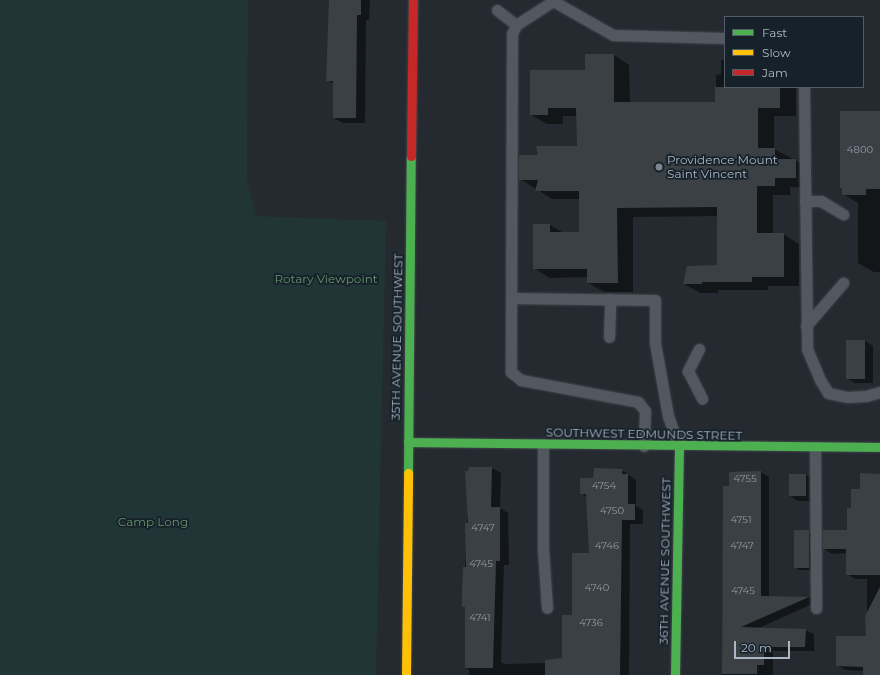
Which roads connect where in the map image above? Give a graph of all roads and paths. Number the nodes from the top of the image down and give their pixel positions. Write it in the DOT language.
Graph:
graph roads {
  1 [pos="413,0"];
  2 [pos="553,1"];
  3 [pos="497,10"];
  4 [pos="516,25"];
  5 [pos="724,38"];
  6 [pos="804,88"];
  7 [pos="804,201"];
  8 [pos="844,214"];
  9 [pos="843,283"];
  10 [pos="511,298"];
  11 [pos="610,299"];
  12 [pos="806,326"];
  13 [pos="610,337"];
  14 [pos="699,349"];
  15 [pos="880,392"];
  16 [pos="702,398"];
  17 [pos="408,442"];
  18 [pos="543,444"];
  19 [pos="644,446"];
  20 [pos="679,447"];
  21 [pos="815,447"];
  22 [pos="880,447"];
  23 [pos="547,608"];
  24 [pos="816,608"];
  25 [pos="406,675"];
  26 [pos="675,675"];
  1 -- 17 [label="street, 35TH AVENUE SOUTHWEST"];
  2 -- 4 [label="lane"];
  2 -- 5 [label="lane"];
  3 -- 4 [label="lane"];
  4 -- 10 [label="lane"];
  6 -- 7 [label="lane"];
  7 -- 8 [label="lane"];
  7 -- 12 [label="lane"];
  9 -- 12 [label="lane"];
  10 -- 11 [label="lane"];
  10 -- 19 [label="lane"];
  11 -- 13 [label="lane"];
  11 -- 20 [label="lane"];
  12 -- 15 [label="lane"];
  14 -- 16 [label="lane"];
  17 -- 18 [label="street, SOUTHWEST EDMUNDS STREET"];
  17 -- 25 [label="street, 35TH AVENUE SOUTHWEST"];
  18 -- 19 [label="street, SOUTHWEST EDMUNDS STREET"];
  18 -- 23 [label="lane"];
  19 -- 20 [label="street, SOUTHWEST EDMUNDS STREET"];
  20 -- 21 [label="street, SOUTHWEST EDMUNDS STREET"];
  20 -- 26 [label="street, 36TH AVENUE SOUTHWEST"];
  21 -- 22 [label="street, SOUTHWEST EDMUNDS STREET"];
  21 -- 24 [label="lane"];
}
